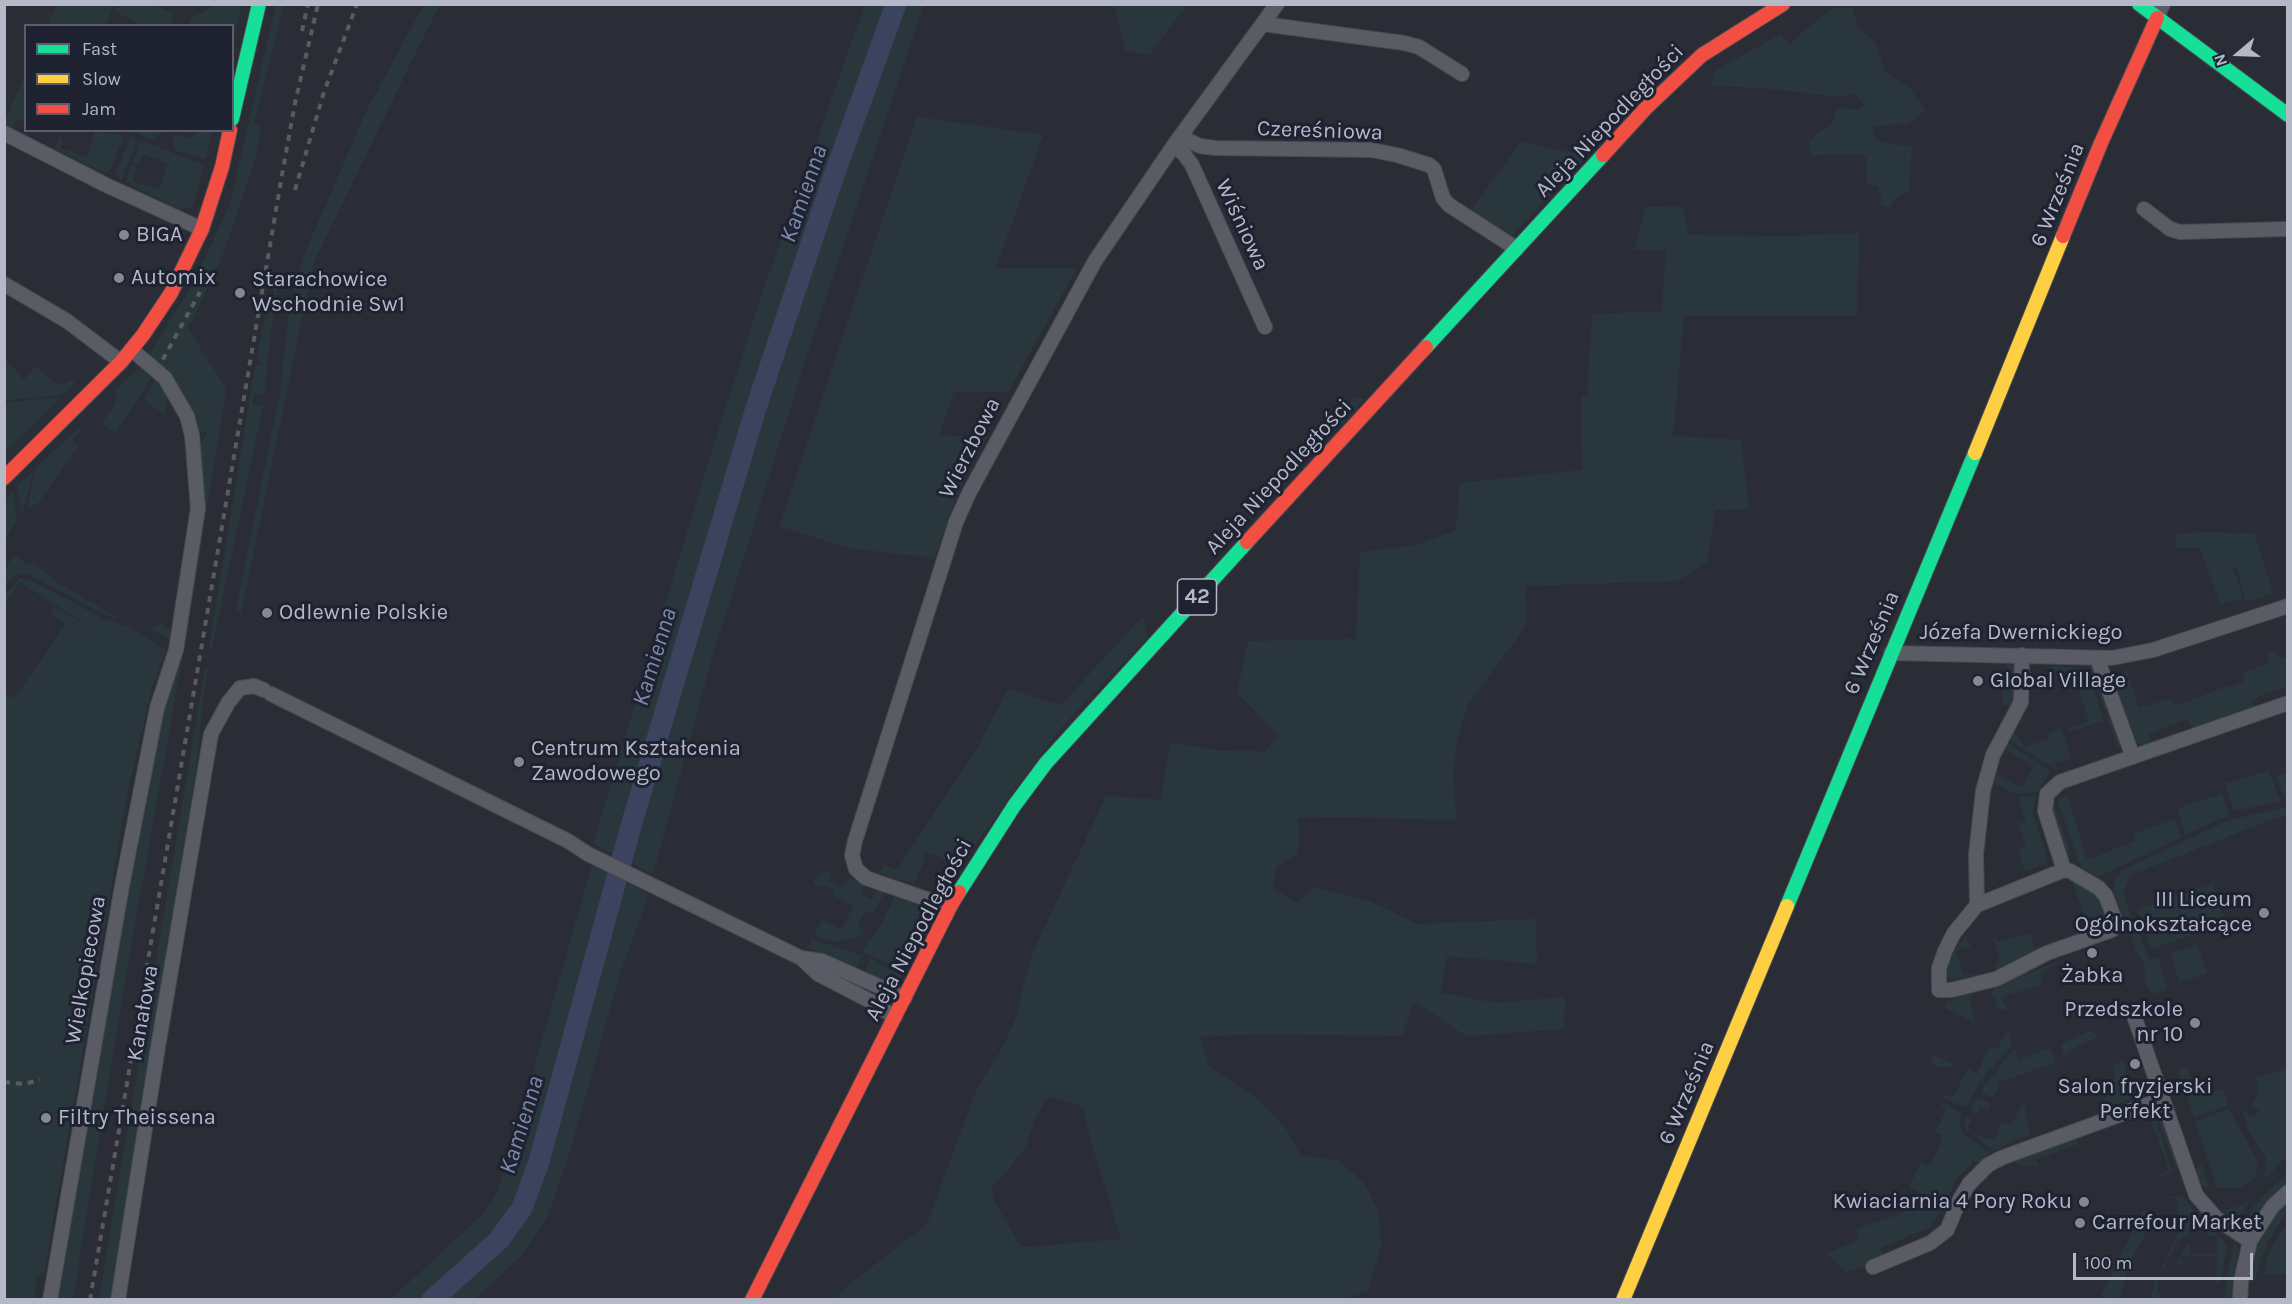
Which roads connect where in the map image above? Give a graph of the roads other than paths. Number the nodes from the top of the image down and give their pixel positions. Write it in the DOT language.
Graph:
graph roads {
  1 [pos="259,4"];
  2 [pos="1277,4"];
  3 [pos="1783,4"];
  4 [pos="2139,4"];
  5 [pos="2163,4"];
  6 [pos="2157,18"];
  7 [pos="1263,24"];
  8 [pos="1462,74"];
  9 [pos="234,110"];
  10 [pos="2288,115"];
  11 [pos="230,132"];
  12 [pos="4,133"];
  13 [pos="1182,141"];
  14 [pos="2144,209"];
  15 [pos="202,229"];
  16 [pos="2288,229"];
  17 [pos="1517,249"];
  18 [pos="4,284"];
  19 [pos="1265,327"];
  20 [pos="132,350"];
  21 [pos="121,362"];
  22 [pos="6,474"];
  23 [pos="2288,606"];
  24 [pos="1891,653"];
  25 [pos="2022,655"];
  26 [pos="2097,658"];
  27 [pos="2288,703"];
  28 [pos="2133,757"];
  29 [pos="2064,870"];
  30 [pos="1977,905"];
  31 [pos="950,907"];
  32 [pos="801,958"];
  33 [pos="905,998"];
  34 [pos="2133,1012"];
  35 [pos="895,1017"];
  36 [pos="2163,1099"];
  37 [pos="2288,1192"];
  38 [pos="2250,1241"];
  39 [pos="1873,1267"];
  40 [pos="50,1299"];
  41 [pos="118,1299"];
  42 [pos="752,1299"];
  43 [pos="1623,1299"];
  44 [pos="2240,1299"];
  1 -- 9 [label="street"];
  2 -- 7 [label="street, Wierzbowa"];
  3 -- 17 [label="street, Aleja Niepodległości / 42"];
  4 -- 6 [label="street"];
  5 -- 6 [label="street, 6 Września"];
  6 -- 10 [label="street"];
  6 -- 24 [label="street, 6 Września"];
  7 -- 8 [label="street"];
  7 -- 13 [label="street, Wierzbowa"];
  11 -- 15 [label="street"];
  12 -- 15 [label="street"];
  13 -- 17 [label="street, Czereśniowa"];
  13 -- 19 [label="street, Wiśniowa"];
  13 -- 31 [label="street, Wierzbowa"];
  14 -- 16 [label="street"];
  15 -- 20 [label="street"];
  17 -- 31 [label="street, Aleja Niepodległości / 42"];
  18 -- 21 [label="street"];
  20 -- 21 [label="street"];
  20 -- 40 [label="street, Wielkopiecowa"];
  21 -- 22 [label="street"];
  23 -- 26 [label="street, Józefa Dwernickiego"];
  24 -- 25 [label="street, Józefa Dwernickiego"];
  24 -- 43 [label="street, 6 Września"];
  25 -- 26 [label="street, Józefa Dwernickiego"];
  25 -- 30 [label="street"];
  26 -- 28 [label="street"];
  27 -- 28 [label="street"];
  28 -- 29 [label="street"];
  29 -- 30 [label="street"];
  29 -- 30 [label="street"];
  31 -- 33 [label="street, Aleja Niepodległości / 42"];
  32 -- 33 [label="street"];
  32 -- 35 [label="street"];
  32 -- 41 [label="street, Kanałowa"];
  33 -- 35 [label="street, Aleja Niepodległości / 42"];
  34 -- 36 [label="street"];
  35 -- 42 [label="street, Aleja Niepodległości / 42"];
  36 -- 38 [label="street"];
  36 -- 39 [label="street"];
  37 -- 38 [label="street"];
  38 -- 44 [label="street"];
}
